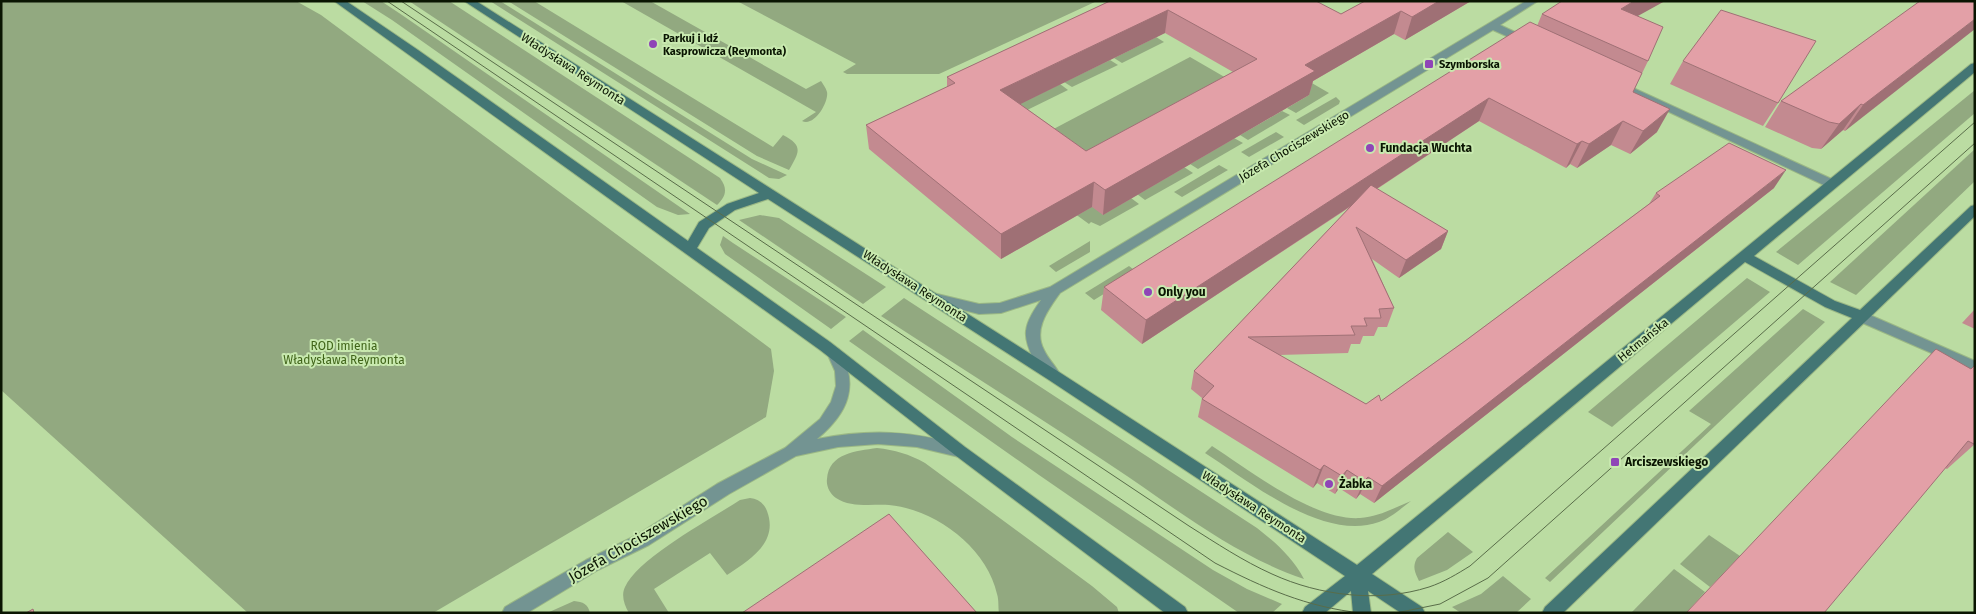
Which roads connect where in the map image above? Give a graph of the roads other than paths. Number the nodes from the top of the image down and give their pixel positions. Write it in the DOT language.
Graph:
graph roads {
  1 [pos="339,1"];
  2 [pos="469,1"];
  3 [pos="1533,1"];
  4 [pos="1493,26"];
  5 [pos="1539,47"];
  6 [pos="1975,66"];
  7 [pos="1609,80"];
  8 [pos="1832,184"];
  9 [pos="769,194"];
  10 [pos="1975,209"];
  11 [pos="690,248"];
  12 [pos="1744,256"];
  13 [pos="1056,290"];
  14 [pos="933,298"];
  15 [pos="1863,317"];
  16 [pos="834,353"];
  17 [pos="1975,367"];
  18 [pos="1054,376"];
  19 [pos="960,451"];
  20 [pos="790,452"];
  21 [pos="1358,575"];
  22 [pos="511,613"];
  23 [pos="1180,613"];
  24 [pos="1311,613"];
  25 [pos="1362,613"];
  26 [pos="1416,613"];
  27 [pos="1551,613"];
  1 -- 11 [label="main road"];
  2 -- 9 [label="main road, Władysława Reymonta"];
  3 -- 4 [label="street, Józefa Chociszewskiego"];
  4 -- 5 [label="street"];
  4 -- 13 [label="street, Józefa Chociszewskiego"];
  6 -- 8 [label="main road, Hetmańska"];
  7 -- 8 [label="street"];
  8 -- 12 [label="main road, Hetmańska"];
  9 -- 11 [label="main road"];
  9 -- 14 [label="main road, Władysława Reymonta"];
  10 -- 15 [label="main road"];
  11 -- 16 [label="main road"];
  12 -- 15 [label="main road"];
  12 -- 21 [label="main road, Hetmańska"];
  13 -- 14 [label="street, Józefa Chociszewskiego"];
  13 -- 18 [label="street, Józefa Chociszewskiego"];
  14 -- 18 [label="main road, Władysława Reymonta"];
  15 -- 17 [label="street"];
  15 -- 27 [label="main road"];
  16 -- 19 [label="main road"];
  16 -- 20 [label="street, Józefa Chociszewskiego"];
  18 -- 21 [label="main road, Władysława Reymonta"];
  19 -- 20 [label="street, Józefa Chociszewskiego"];
  19 -- 23 [label="main road"];
  20 -- 22 [label="street, Józefa Chociszewskiego"];
  21 -- 24 [label="main road, Hetmańska"];
  21 -- 25 [label="main road"];
  21 -- 26 [label="main road, Władysława Reymonta"];
}
